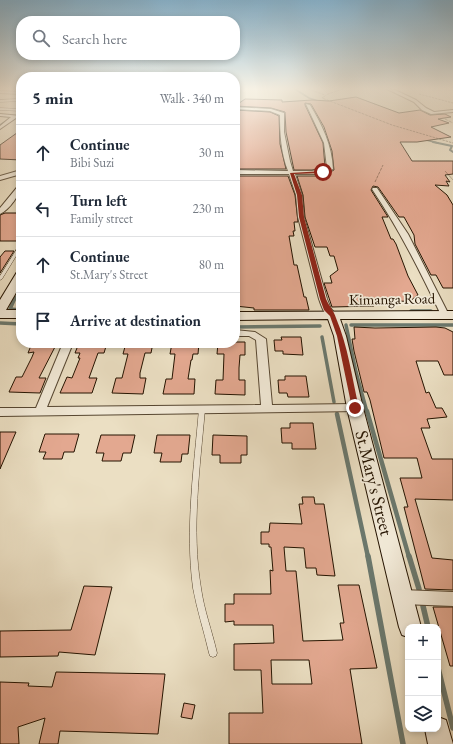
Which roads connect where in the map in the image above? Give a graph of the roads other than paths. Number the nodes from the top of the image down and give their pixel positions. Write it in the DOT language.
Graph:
graph roads {
  1 [pos="282,124"];
  2 [pos="318,124"];
  3 [pos="240,172"];
  4 [pos="16,173"];
  5 [pos="292,173"];
  6 [pos="0,178"];
  7 [pos="375,189"];
  8 [pos="16,193"];
  9 [pos="0,212"];
  10 [pos="16,253"];
  11 [pos="0,279"];
  12 [pos="16,283"];
  13 [pos="0,310"];
  14 [pos="0,314"];
  15 [pos="16,314"];
  16 [pos="449,315"];
  17 [pos="240,316"];
  18 [pos="333,316"];
  19 [pos="240,333"];
  20 [pos="66,348"];
  21 [pos="267,408"];
  22 [pos="355,408"];
  23 [pos="202,409"];
  24 [pos="0,412"];
  25 [pos="40,412"];
  26 [pos="402,597"];
  27 [pos="453,599"];
  28 [pos="409,624"];
  29 [pos="213,653"];
  30 [pos="438,732"];
  31 [pos="440,744"];
  1 -- 5 [label="street"];
  2 -- 5 [label="street"];
  3 -- 5 [label="street"];
  4 -- 6 [label="street"];
  5 -- 18 [label="street"];
  7 -- 16 [label="street"];
  8 -- 9 [label="street"];
  10 -- 11 [label="lane"];
  12 -- 13 [label="street"];
  14 -- 15 [label="street"];
  16 -- 18 [label="street, Kimanga Road"];
  17 -- 18 [label="street, Kimanga Road"];
  18 -- 22 [label="street, St.Mary's Street"];
  19 -- 21 [label="street"];
  20 -- 25 [label="street"];
  21 -- 22 [label="street"];
  21 -- 23 [label="street"];
  22 -- 26 [label="street, St.Mary's Street"];
  23 -- 25 [label="street"];
  23 -- 29 [label="lane"];
  24 -- 25 [label="street"];
  26 -- 27 [label="street"];
  26 -- 28 [label="street, St.Mary's Street"];
  30 -- 31 [label="street"];
}
